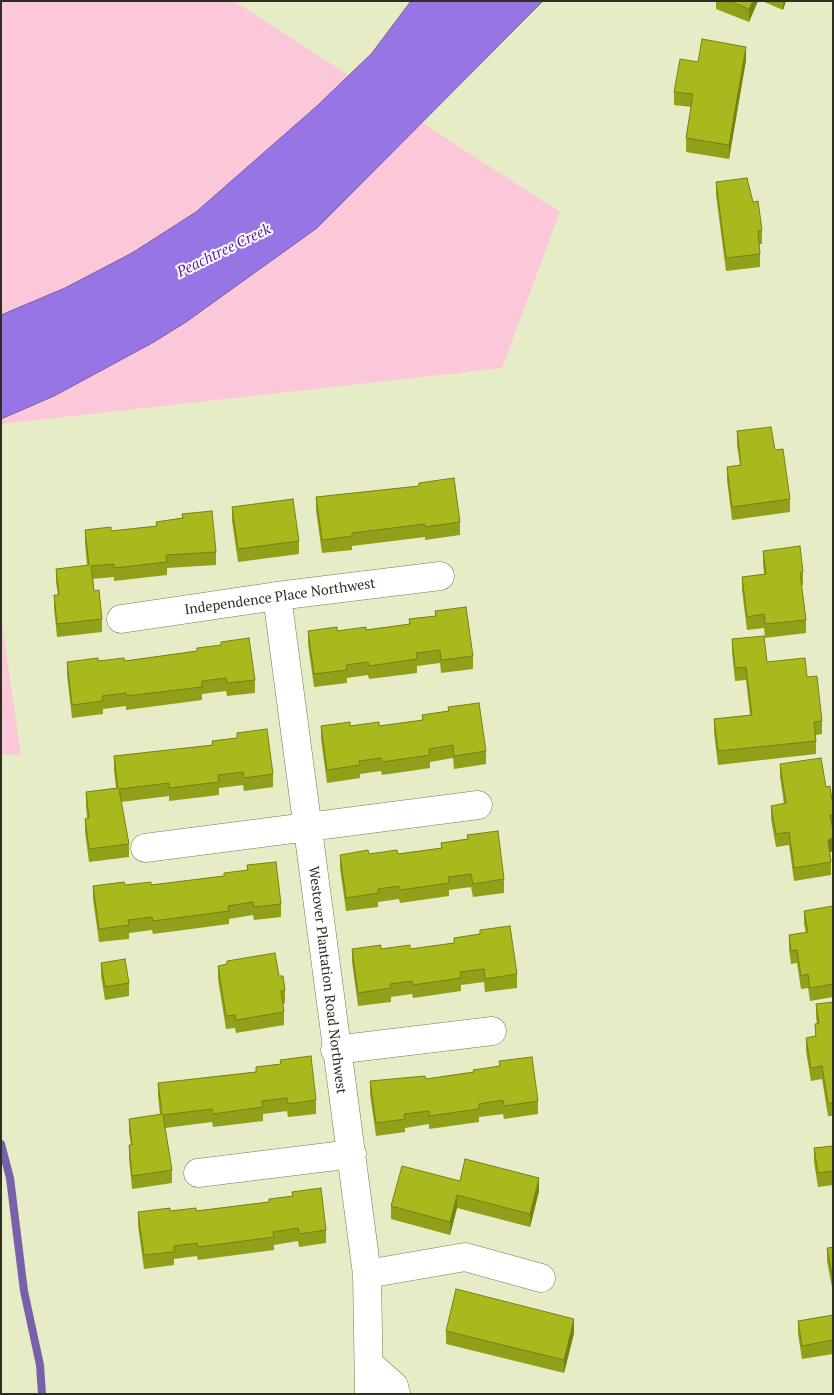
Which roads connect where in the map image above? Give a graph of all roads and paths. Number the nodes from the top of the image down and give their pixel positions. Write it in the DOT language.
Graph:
graph roads {
  1 [pos="440,576"];
  2 [pos="277,596"];
  3 [pos="121,619"];
  4 [pos="478,805"];
  5 [pos="308,826"];
  6 [pos="145,848"];
  7 [pos="492,1031"];
  8 [pos="335,1050"];
  9 [pos="352,1154"];
  10 [pos="198,1173"];
  11 [pos="367,1274"];
  12 [pos="541,1278"];
  13 [pos="369,1364"];
  14 [pos="369,1394"];
  15 [pos="396,1394"];
  1 -- 2 [label="street, Independence Place Northwest"];
  2 -- 3 [label="street, Independence Place Northwest"];
  2 -- 5 [label="street, Westover Plantation Road Northwest"];
  4 -- 5 [label="street"];
  5 -- 6 [label="street"];
  5 -- 8 [label="street, Westover Plantation Road Northwest"];
  7 -- 8 [label="street"];
  8 -- 9 [label="street, Westover Plantation Road Northwest"];
  9 -- 10 [label="street"];
  9 -- 11 [label="street, Westover Plantation Road Northwest"];
  11 -- 12 [label="street"];
  11 -- 13 [label="street, Westover Plantation Road Northwest"];
  13 -- 14 [label="street, Westover Plantation Road Northwest"];
  13 -- 15 [label="street"];
}
